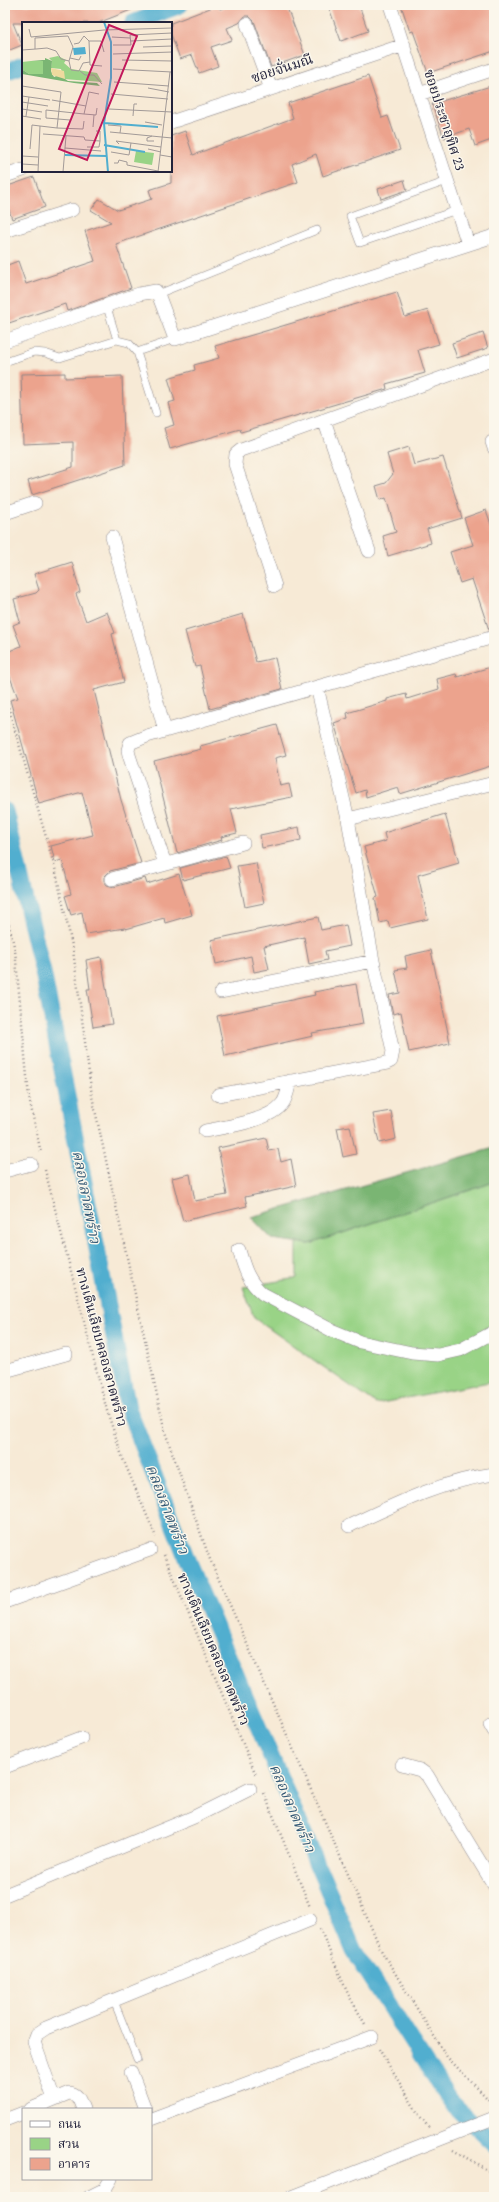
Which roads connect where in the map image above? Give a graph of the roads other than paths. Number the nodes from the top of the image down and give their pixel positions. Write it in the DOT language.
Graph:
graph roads {
  1 [pos="390,5"];
  2 [pos="247,24"];
  3 [pos="404,45"];
  4 [pos="494,69"];
  5 [pos="271,89"];
  6 [pos="419,94"];
  7 [pos="172,122"];
  8 [pos="22,170"];
  9 [pos="5,176"];
  10 [pos="447,181"];
  11 [pos="72,210"];
  12 [pos="457,210"];
  13 [pos="317,230"];
  14 [pos="5,231"];
  15 [pos="494,236"];
  16 [pos="468,244"];
  17 [pos="158,294"];
  18 [pos="107,307"];
  19 [pos="175,339"];
  20 [pos="117,340"];
  21 [pos="5,341"];
  22 [pos="137,352"];
  23 [pos="494,358"];
  24 [pos="5,362"];
  25 [pos="156,413"];
  26 [pos="324,420"];
  27 [pos="35,503"];
  28 [pos="5,513"];
  29 [pos="112,537"];
  30 [pos="369,551"];
  31 [pos="275,586"];
  32 [pos="494,637"];
  33 [pos="317,687"];
  34 [pos="165,731"];
  35 [pos="494,782"];
  36 [pos="348,819"];
  37 [pos="243,843"];
  38 [pos="165,864"];
  39 [pos="112,879"];
  40 [pos="373,961"];
  41 [pos="221,992"];
  42 [pos="290,1081"];
  43 [pos="218,1094"];
  44 [pos="205,1131"];
  45 [pos="31,1164"];
  46 [pos="5,1171"];
  47 [pos="238,1250"];
  48 [pos="494,1332"];
  49 [pos="66,1354"];
  50 [pos="5,1371"];
  51 [pos="494,1474"];
  52 [pos="349,1526"];
  53 [pos="150,1550"];
  54 [pos="5,1602"];
  55 [pos="81,1738"];
  56 [pos="402,1765"];
  57 [pos="5,1766"];
  58 [pos="257,1787"];
  59 [pos="494,1885"];
  60 [pos="5,1895"];
  61 [pos="313,1918"];
  62 [pos="114,2001"];
  63 [pos="372,2037"];
  64 [pos="137,2059"];
  65 [pos="131,2072"];
  66 [pos="54,2099"];
  67 [pos="33,2108"];
  68 [pos="82,2108"];
  69 [pos="145,2108"];
  70 [pos="22,2112"];
  71 [pos="494,2118"];
  72 [pos="152,2119"];
  73 [pos="5,2120"];
  74 [pos="110,2180"];
  75 [pos="89,2197"];
  76 [pos="292,2197"];
  1 -- 3 [label="street, ซอยประชาอุทิศ 23"];
  2 -- 5 [label="street"];
  3 -- 5 [label="street, ซอยจั่นมณี"];
  3 -- 6 [label="street, ซอยประชาอุทิศ 23"];
  4 -- 6 [label="street"];
  5 -- 7 [label="street, ซอยจั่นมณี"];
  6 -- 10 [label="street, ซอยประชาอุทิศ 23"];
  8 -- 9 [label="street"];
  10 -- 12 [label="street, ซอยประชาอุทิศ 23"];
  10 -- 12 [label="lane"];
  11 -- 14 [label="street"];
  12 -- 16 [label="street, ซอยประชาอุทิศ 23"];
  13 -- 17 [label="lane"];
  15 -- 16 [label="street"];
  16 -- 19 [label="street"];
  17 -- 18 [label="street"];
  17 -- 19 [label="street"];
  18 -- 20 [label="lane"];
  18 -- 21 [label="street"];
  19 -- 22 [label="lane"];
  20 -- 22 [label="lane"];
  20 -- 24 [label="lane"];
  22 -- 25 [label="lane"];
  23 -- 26 [label="street"];
  26 -- 30 [label="street"];
  26 -- 31 [label="street"];
  27 -- 28 [label="street"];
  29 -- 34 [label="street"];
  32 -- 33 [label="street"];
  33 -- 34 [label="street"];
  33 -- 36 [label="street"];
  34 -- 38 [label="street"];
  35 -- 36 [label="street"];
  36 -- 40 [label="street"];
  37 -- 38 [label="street"];
  38 -- 39 [label="street"];
  40 -- 41 [label="street"];
  40 -- 42 [label="street"];
  42 -- 43 [label="street"];
  42 -- 44 [label="street"];
  45 -- 46 [label="street"];
  47 -- 48 [label="street"];
  49 -- 50 [label="street"];
  51 -- 52 [label="street"];
  53 -- 54 [label="street"];
  55 -- 57 [label="street"];
  56 -- 59 [label="street"];
  58 -- 60 [label="street"];
  61 -- 62 [label="street"];
  62 -- 64 [label="lane"];
  62 -- 66 [label="street"];
  63 -- 72 [label="street"];
  65 -- 69 [label="street"];
  66 -- 67 [label="street"];
  66 -- 68 [label="street"];
  70 -- 73 [label="street"];
  71 -- 76 [label="street"];
  74 -- 75 [label="street"];
}
